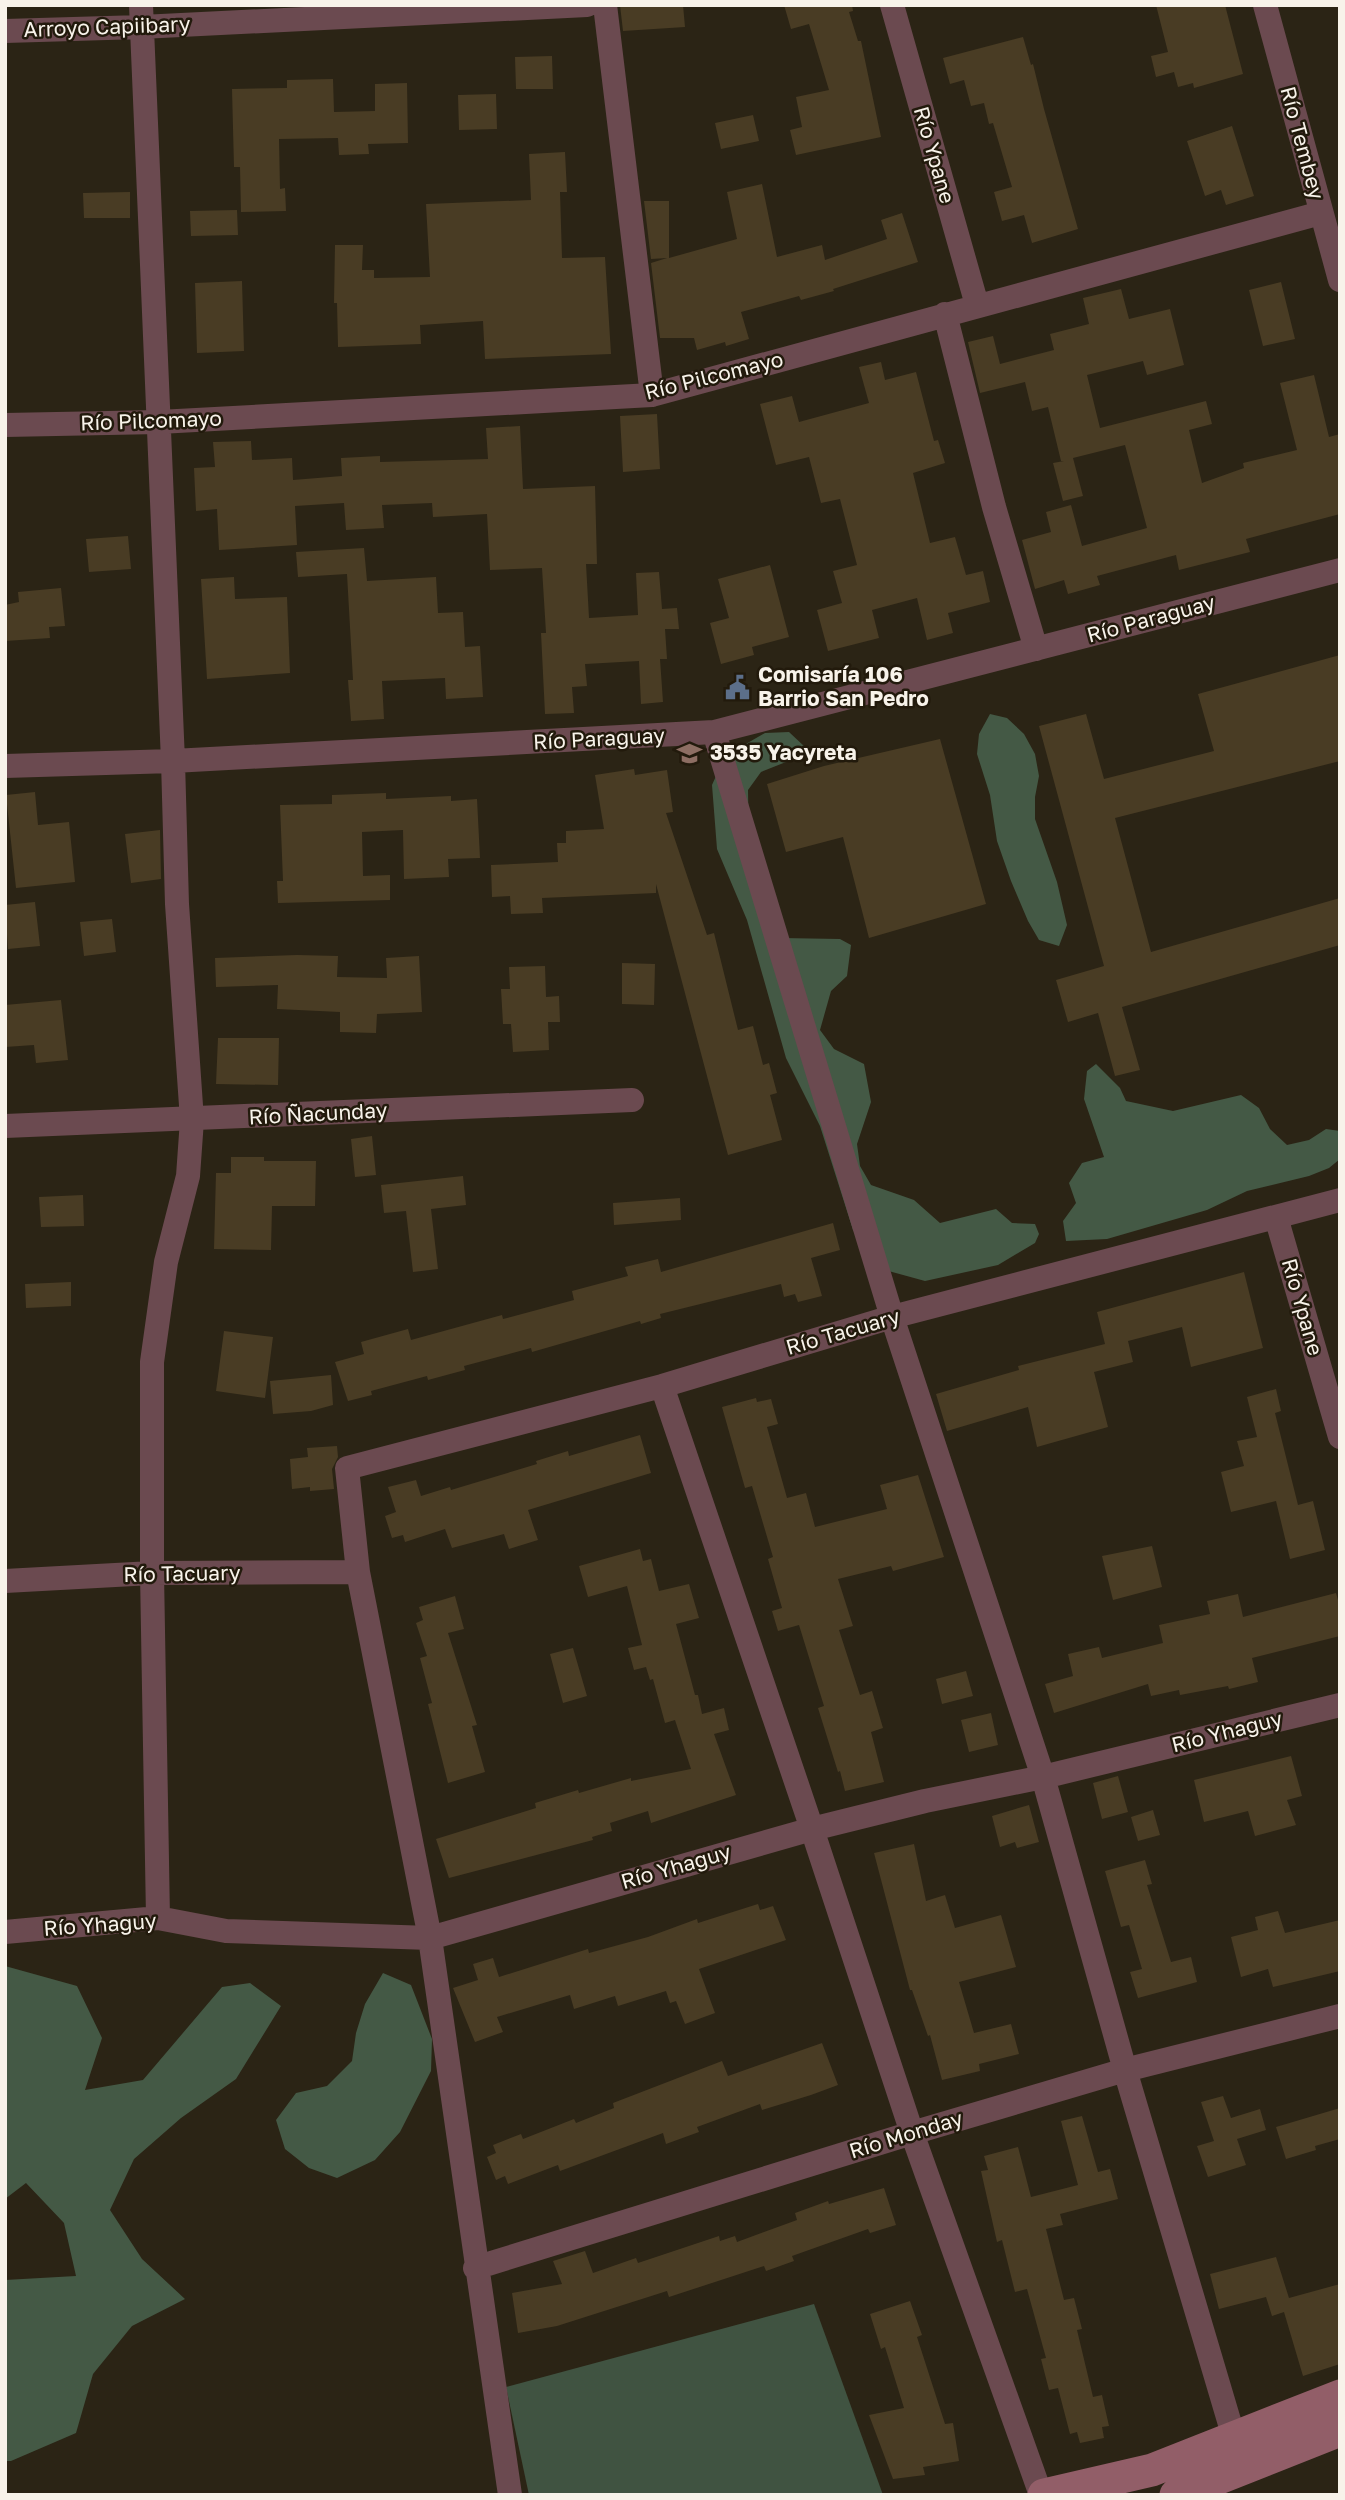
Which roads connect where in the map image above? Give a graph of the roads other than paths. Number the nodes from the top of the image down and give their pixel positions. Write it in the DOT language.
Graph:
graph roads {
  1 [pos="587,5"];
  2 [pos="605,5"];
  3 [pos="892,5"];
  4 [pos="1265,5"];
  5 [pos="141,16"];
  6 [pos="5,31"];
  7 [pos="1321,213"];
  8 [pos="1340,280"];
  9 [pos="976,305"];
  10 [pos="945,314"];
  11 [pos="652,395"];
  12 [pos="159,422"];
  13 [pos="5,425"];
  14 [pos="1340,570"];
  15 [pos="1035,649"];
  16 [pos="714,732"];
  17 [pos="173,761"];
  18 [pos="5,766"];
  19 [pos="632,1100"];
  20 [pos="192,1120"];
  21 [pos="5,1126"];
  22 [pos="1340,1200"];
  23 [pos="1276,1217"];
  24 [pos="892,1317"];
  25 [pos="662,1386"];
  26 [pos="1340,1437"];
  27 [pos="358,1572"];
  28 [pos="152,1573"];
  29 [pos="5,1581"];
  30 [pos="1340,1705"];
  31 [pos="1044,1776"];
  32 [pos="812,1829"];
  33 [pos="158,1918"];
  34 [pos="5,1932"];
  35 [pos="430,1938"];
  36 [pos="1340,2016"];
  37 [pos="1125,2070"];
  38 [pos="912,2133"];
  39 [pos="475,2268"];
  40 [pos="1340,2396"];
  41 [pos="1340,2430"];
  42 [pos="1238,2453"];
  43 [pos="510,2495"];
  44 [pos="1043,2495"];
  45 [pos="1176,2495"];
  1 -- 5 [label="street, Arroyo Capiibary"];
  2 -- 11 [label="street"];
  3 -- 9 [label="street, Río Ypane"];
  4 -- 7 [label="street, Río Tembey"];
  5 -- 6 [label="street, Arroyo Capiibary"];
  5 -- 12 [label="street"];
  7 -- 8 [label="street, Río Tembey"];
  7 -- 9 [label="street, Río Pilcomayo"];
  9 -- 10 [label="street, Río Pilcomayo"];
  10 -- 11 [label="street, Río Pilcomayo"];
  10 -- 15 [label="street"];
  11 -- 12 [label="street, Río Pilcomayo"];
  12 -- 13 [label="street, Río Pilcomayo"];
  12 -- 17 [label="street"];
  14 -- 15 [label="street, Río Paraguay"];
  15 -- 16 [label="street, Río Paraguay"];
  16 -- 17 [label="street, Río Paraguay"];
  16 -- 24 [label="street"];
  17 -- 18 [label="street, Río Paraguay"];
  17 -- 20 [label="street"];
  19 -- 20 [label="street, Río Ñacunday"];
  20 -- 21 [label="street, Río Ñacunday"];
  20 -- 28 [label="street"];
  22 -- 23 [label="street, Río Tacuary"];
  23 -- 24 [label="street, Río Tacuary"];
  23 -- 26 [label="street, Río Ypane"];
  24 -- 25 [label="street, Río Tacuary"];
  24 -- 31 [label="street"];
  25 -- 27 [label="street, Río Tacuary"];
  25 -- 32 [label="street"];
  27 -- 28 [label="street, Río Tacuary"];
  27 -- 35 [label="street"];
  28 -- 29 [label="street, Río Tacuary"];
  28 -- 33 [label="street"];
  30 -- 31 [label="street, Río Yhaguy"];
  31 -- 32 [label="street, Río Yhaguy"];
  31 -- 37 [label="street"];
  32 -- 35 [label="street, Río Yhaguy"];
  32 -- 38 [label="street"];
  33 -- 34 [label="street, Río Yhaguy"];
  33 -- 35 [label="street, Río Yhaguy"];
  35 -- 39 [label="street"];
  36 -- 37 [label="street, Río Monday"];
  37 -- 38 [label="street, Río Monday"];
  37 -- 42 [label="street"];
  38 -- 39 [label="street, Río Monday"];
  38 -- 44 [label="street"];
  39 -- 43 [label="street"];
  40 -- 42 [label="main road"];
  41 -- 42 [label="main road"];
  42 -- 44 [label="main road"];
  42 -- 45 [label="main road"];
}
